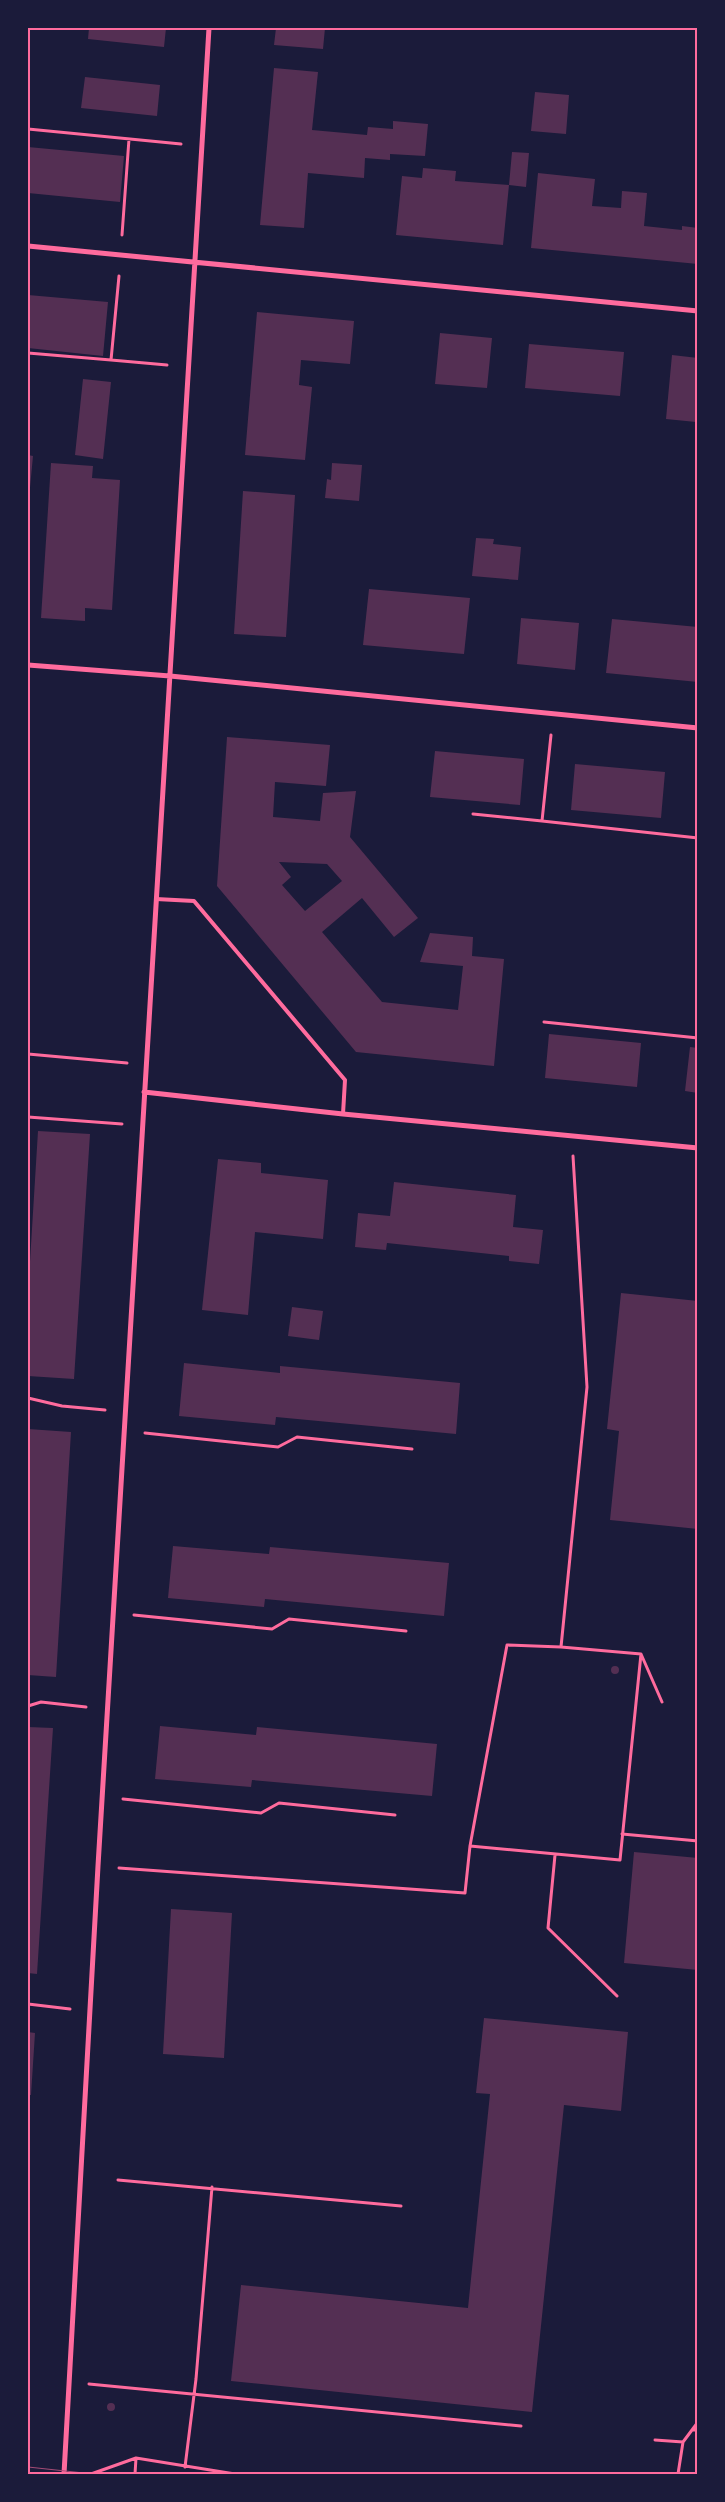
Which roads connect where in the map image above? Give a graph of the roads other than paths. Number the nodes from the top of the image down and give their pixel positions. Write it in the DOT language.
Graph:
graph roads {
  1 [pos="209,28"];
  2 [pos="28,246"];
  3 [pos="194,261"];
  4 [pos="698,311"];
  5 [pos="28,665"];
  6 [pos="170,676"];
  7 [pos="698,728"];
  8 [pos="156,898"];
  9 [pos="144,1092"];
  10 [pos="343,1114"];
  11 [pos="698,1148"];
  12 [pos="64,2474"];
  1 -- 3 [label="street"];
  2 -- 3 [label="street"];
  3 -- 4 [label="street"];
  3 -- 6 [label="street"];
  5 -- 6 [label="street"];
  6 -- 7 [label="street"];
  6 -- 8 [label="street"];
  8 -- 9 [label="street"];
  8 -- 10 [label="lane"];
  9 -- 10 [label="street"];
  9 -- 12 [label="street"];
  10 -- 11 [label="street"];
}
